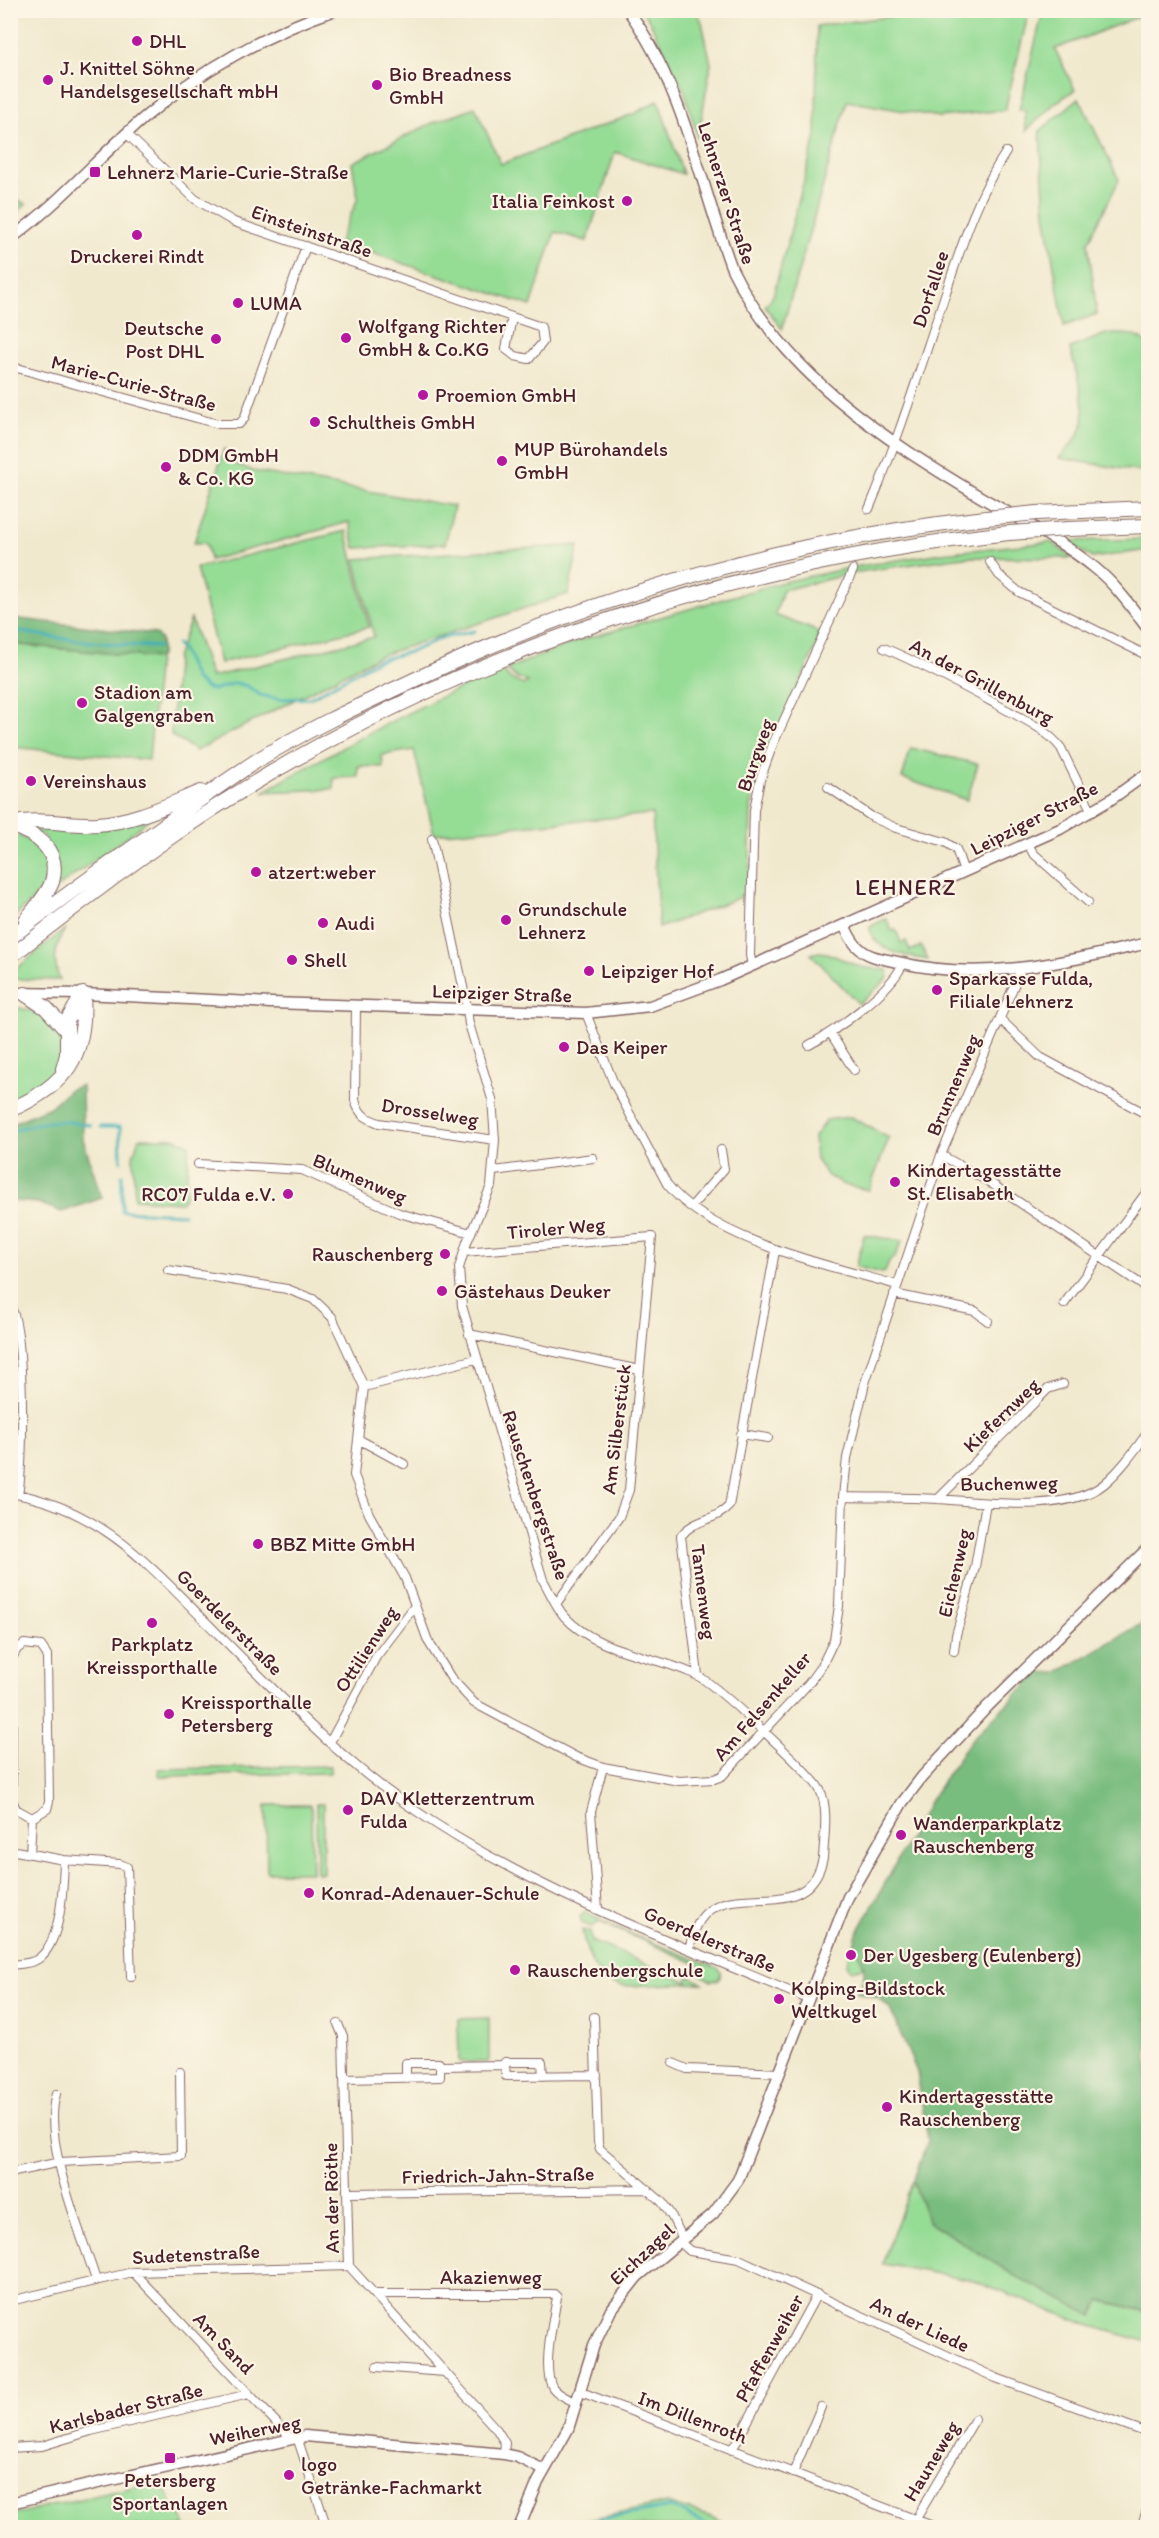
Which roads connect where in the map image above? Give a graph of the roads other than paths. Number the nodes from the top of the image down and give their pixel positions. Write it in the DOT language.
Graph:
graph roads {
  1 [pos="335,10"];
  2 [pos="628,10"];
  3 [pos="127,134"];
  4 [pos="1006,152"];
  5 [pos="10,239"];
  6 [pos="306,246"];
  7 [pos="512,317"];
  8 [pos="10,366"];
  9 [pos="895,441"];
  10 [pos="1149,508"];
  11 [pos="869,509"];
  12 [pos="1149,526"];
  13 [pos="990,562"];
  14 [pos="853,570"];
  15 [pos="1149,629"];
  16 [pos="884,648"];
  17 [pos="1149,656"];
  18 [pos="1149,773"];
  19 [pos="219,785"];
  20 [pos="828,787"];
  21 [pos="1092,812"];
  22 [pos="10,824"];
  23 [pos="432,839"];
  24 [pos="1028,844"];
  25 [pos="964,872"];
  26 [pos="1088,902"];
  27 [pos="844,925"];
  28 [pos="13,936"];
  29 [pos="1149,943"];
  30 [pos="10,957"];
  31 [pos="903,963"];
  32 [pos="752,966"];
  33 [pos="1022,968"];
  34 [pos="10,993"];
  35 [pos="31,994"];
  36 [pos="83,994"];
  37 [pos="356,1006"];
  38 [pos="468,1010"];
  39 [pos="586,1013"];
  40 [pos="1000,1019"];
  41 [pos="66,1030"];
  42 [pos="831,1034"];
  43 [pos="809,1046"];
  44 [pos="854,1070"];
  45 [pos="61,1077"];
  46 [pos="10,1110"];
  47 [pos="1149,1115"];
  48 [pos="495,1140"];
  49 [pos="721,1150"];
  50 [pos="941,1155"];
  51 [pos="593,1158"];
  52 [pos="198,1164"];
  53 [pos="494,1170"];
  54 [pos="1149,1190"];
  55 [pos="691,1207"];
  56 [pos="471,1233"];
  57 [pos="652,1237"];
  58 [pos="775,1251"];
  59 [pos="464,1252"];
  60 [pos="1099,1256"];
  61 [pos="168,1270"];
  62 [pos="897,1285"];
  63 [pos="1149,1289"];
  64 [pos="894,1294"];
  65 [pos="1064,1304"];
  66 [pos="10,1306"];
  67 [pos="988,1321"];
  68 [pos="469,1334"];
  69 [pos="476,1359"];
  70 [pos="640,1370"];
  71 [pos="1063,1384"];
  72 [pos="364,1387"];
  73 [pos="1149,1432"];
  74 [pos="741,1434"];
  75 [pos="358,1438"];
  76 [pos="768,1438"];
  77 [pos="404,1464"];
  78 [pos="14,1494"];
  79 [pos="843,1497"];
  80 [pos="938,1499"];
  81 [pos="986,1503"];
  82 [pos="1149,1548"];
  83 [pos="556,1604"];
  84 [pos="414,1607"];
  85 [pos="954,1651"];
  86 [pos="698,1675"];
  87 [pos="764,1731"];
  88 [pos="330,1742"];
  89 [pos="603,1767"];
  90 [pos="32,1818"];
  91 [pos="10,1850"];
  92 [pos="30,1854"];
  93 [pos="64,1860"];
  94 [pos="598,1909"];
  95 [pos="689,1948"];
  96 [pos="10,1965"];
  97 [pos="131,1977"];
  98 [pos="808,1999"];
  99 [pos="594,2017"];
  100 [pos="338,2024"];
  101 [pos="673,2063"];
  102 [pos="506,2065"];
  103 [pos="440,2066"];
  104 [pos="180,2072"];
  105 [pos="780,2073"];
  106 [pos="597,2075"];
  107 [pos="543,2076"];
  108 [pos="406,2078"];
  109 [pos="344,2079"];
  110 [pos="56,2094"];
  111 [pos="60,2162"];
  112 [pos="10,2173"];
  113 [pos="648,2189"];
  114 [pos="348,2193"];
  115 [pos="682,2241"];
  116 [pos="350,2266"];
  117 [pos="133,2272"];
  118 [pos="96,2280"];
  119 [pos="375,2294"];
  120 [pos="817,2294"];
  121 [pos="10,2301"];
  122 [pos="378,2367"];
  123 [pos="445,2372"];
  124 [pos="249,2394"];
  125 [pos="579,2398"];
  126 [pos="822,2407"];
  127 [pos="975,2419"];
  128 [pos="1149,2433"];
  129 [pos="294,2438"];
  130 [pos="10,2448"];
  131 [pos="732,2450"];
  132 [pos="504,2454"];
  133 [pos="544,2470"];
  134 [pos="793,2473"];
  135 [pos="10,2503"];
  136 [pos="1149,2507"];
  137 [pos="916,2519"];
  138 [pos="327,2528"];
  139 [pos="519,2528"];
  140 [pos="938,2528"];
  141 [pos="1141,2528"];
  1 -- 3 [label="main road"];
  2 -- 9 [label="main road, Lehnerzer Straße"];
  3 -- 5 [label="main road"];
  3 -- 6 [label="street, Einsteinstraße"];
  4 -- 9 [label="street, Dorfallee"];
  6 -- 7 [label="street, Einsteinstraße"];
  6 -- 8 [label="street, Marie-Curie-Straße"];
  7 -- 7 [label="street, Einsteinstraße"];
  9 -- 11 [label="street"];
  9 -- 15 [label="main road, Lehnerzer Straße"];
  10 -- 19 [label="highway, bridge"];
  12 -- 30 [label="highway, bridge"];
  13 -- 17 [label="street"];
  14 -- 32 [label="street, Burgweg"];
  16 -- 21 [label="street, An der Grillenburg"];
  18 -- 21 [label="main road, Leipziger Straße"];
  19 -- 22 [label="highway"];
  19 -- 28 [label="highway"];
  20 -- 25 [label="street, Leipziger Straße"];
  21 -- 24 [label="main road, Leipziger Straße"];
  22 -- 28 [label="highway"];
  23 -- 38 [label="street, Rauschenbergstraße"];
  24 -- 25 [label="main road, Leipziger Straße"];
  24 -- 26 [label="street"];
  25 -- 27 [label="main road, Leipziger Straße"];
  27 -- 31 [label="main road"];
  27 -- 32 [label="main road, Leipziger Straße"];
  29 -- 33 [label="main road"];
  31 -- 33 [label="main road"];
  31 -- 42 [label="street"];
  32 -- 39 [label="main road, Leipziger Straße"];
  33 -- 40 [label="street, Brunnenweg"];
  34 -- 35 [label="main road, Leipziger Straße"];
  35 -- 36 [label="main road, Leipziger Straße"];
  35 -- 41 [label="highway"];
  36 -- 37 [label="main road, Leipziger Straße"];
  36 -- 41 [label="highway"];
  36 -- 45 [label="highway"];
  37 -- 38 [label="main road, Leipziger Straße"];
  37 -- 48 [label="street, Drosselweg"];
  38 -- 39 [label="main road, Leipziger Straße"];
  38 -- 48 [label="street, Rauschenbergstraße"];
  39 -- 55 [label="street"];
  40 -- 47 [label="street"];
  40 -- 50 [label="street, Brunnenweg"];
  41 -- 45 [label="highway"];
  42 -- 43 [label="street"];
  42 -- 44 [label="street"];
  45 -- 46 [label="highway"];
  48 -- 53 [label="street, Rauschenbergstraße"];
  49 -- 55 [label="street"];
  50 -- 60 [label="street"];
  50 -- 62 [label="street, Brunnenweg"];
  51 -- 53 [label="street"];
  52 -- 56 [label="street, Blumenweg"];
  53 -- 56 [label="street, Rauschenbergstraße"];
  54 -- 60 [label="street"];
  55 -- 58 [label="street"];
  56 -- 59 [label="street, Rauschenbergstraße"];
  57 -- 59 [label="street, Tiroler Weg"];
  57 -- 70 [label="street, Am Silberstück"];
  58 -- 62 [label="street"];
  58 -- 74 [label="street, Tannenweg"];
  59 -- 68 [label="street, Rauschenbergstraße"];
  60 -- 63 [label="street"];
  60 -- 65 [label="street"];
  61 -- 72 [label="street"];
  62 -- 64 [label="street, Am Felsenkeller"];
  64 -- 67 [label="street"];
  64 -- 79 [label="street, Am Felsenkeller"];
  66 -- 78 [label="street"];
  68 -- 69 [label="street, Rauschenbergstraße"];
  68 -- 70 [label="street"];
  69 -- 72 [label="street"];
  69 -- 83 [label="street, Rauschenbergstraße"];
  70 -- 83 [label="street, Am Silberstück"];
  71 -- 80 [label="street, Kiefernweg"];
  72 -- 75 [label="street, Am Felsenkeller"];
  73 -- 81 [label="street, Buchenweg"];
  74 -- 76 [label="street"];
  74 -- 86 [label="street, Tannenweg"];
  75 -- 77 [label="street"];
  75 -- 84 [label="street, Am Felsenkeller"];
  78 -- 88 [label="street, Goerdelerstraße"];
  79 -- 80 [label="street, Buchenweg"];
  79 -- 87 [label="street, Am Felsenkeller"];
  80 -- 81 [label="street, Buchenweg"];
  81 -- 85 [label="street, Eichenweg"];
  82 -- 98 [label="main road, Eichzagel"];
  83 -- 86 [label="street, Rauschenbergstraße"];
  84 -- 88 [label="street, Ottilienweg"];
  84 -- 89 [label="street, Am Felsenkeller"];
  86 -- 87 [label="street, Rauschenbergstraße"];
  87 -- 89 [label="street, Am Felsenkeller"];
  87 -- 95 [label="street, Rauschenbergstraße"];
  88 -- 94 [label="street, Goerdelerstraße"];
  89 -- 94 [label="street"];
  90 -- 90 [label="street"];
  90 -- 92 [label="street"];
  91 -- 92 [label="street"];
  92 -- 93 [label="street"];
  93 -- 96 [label="street"];
  93 -- 97 [label="street"];
  94 -- 95 [label="street, Goerdelerstraße"];
  95 -- 98 [label="street, Goerdelerstraße"];
  98 -- 105 [label="main road, Eichzagel"];
  99 -- 106 [label="street, Friedrich-Jahn-Straße"];
  100 -- 109 [label="street, An der Röthe"];
  101 -- 105 [label="street"];
  102 -- 103 [label="street"];
  102 -- 107 [label="street"];
  102 -- 107 [label="street"];
  103 -- 108 [label="street"];
  103 -- 108 [label="street"];
  104 -- 111 [label="street"];
  105 -- 115 [label="main road, Eichzagel"];
  106 -- 107 [label="street"];
  106 -- 113 [label="street, Friedrich-Jahn-Straße"];
  108 -- 109 [label="street"];
  109 -- 114 [label="street, An der Röthe"];
  110 -- 111 [label="street"];
  111 -- 112 [label="street"];
  111 -- 118 [label="street"];
  113 -- 114 [label="street, Friedrich-Jahn-Straße"];
  113 -- 115 [label="street, Friedrich-Jahn-Straße"];
  114 -- 116 [label="street, An der Röthe"];
  115 -- 120 [label="street, An der Liede"];
  115 -- 125 [label="main road, Eichzagel"];
  116 -- 117 [label="street, Sudetenstraße"];
  116 -- 119 [label="street, An der Röthe"];
  117 -- 118 [label="street, Sudetenstraße"];
  117 -- 124 [label="street, Am Sand"];
  118 -- 121 [label="street, Sudetenstraße"];
  119 -- 123 [label="street, An der Röthe"];
  119 -- 125 [label="street, Akazienweg"];
  120 -- 128 [label="street, An der Liede"];
  120 -- 131 [label="street, Pfaffenweiher"];
  122 -- 123 [label="street"];
  123 -- 132 [label="street, An der Röthe"];
  124 -- 129 [label="street, Am Sand"];
  124 -- 130 [label="street, Karlsbader Straße"];
  125 -- 131 [label="street, Im Dillenroth"];
  125 -- 133 [label="main road, Eichzagel"];
  126 -- 134 [label="street"];
  127 -- 137 [label="street, Hauneweg"];
  129 -- 132 [label="main road, Weiherweg"];
  129 -- 135 [label="main road, Weiherweg"];
  129 -- 138 [label="street"];
  131 -- 134 [label="street, Im Dillenroth"];
  132 -- 133 [label="main road, Weiherweg"];
  133 -- 139 [label="main road, Eichzagel"];
  134 -- 137 [label="street, Im Dillenroth"];
  136 -- 141 [label="street"];
  137 -- 140 [label="street, Im Dillenroth"];
}
